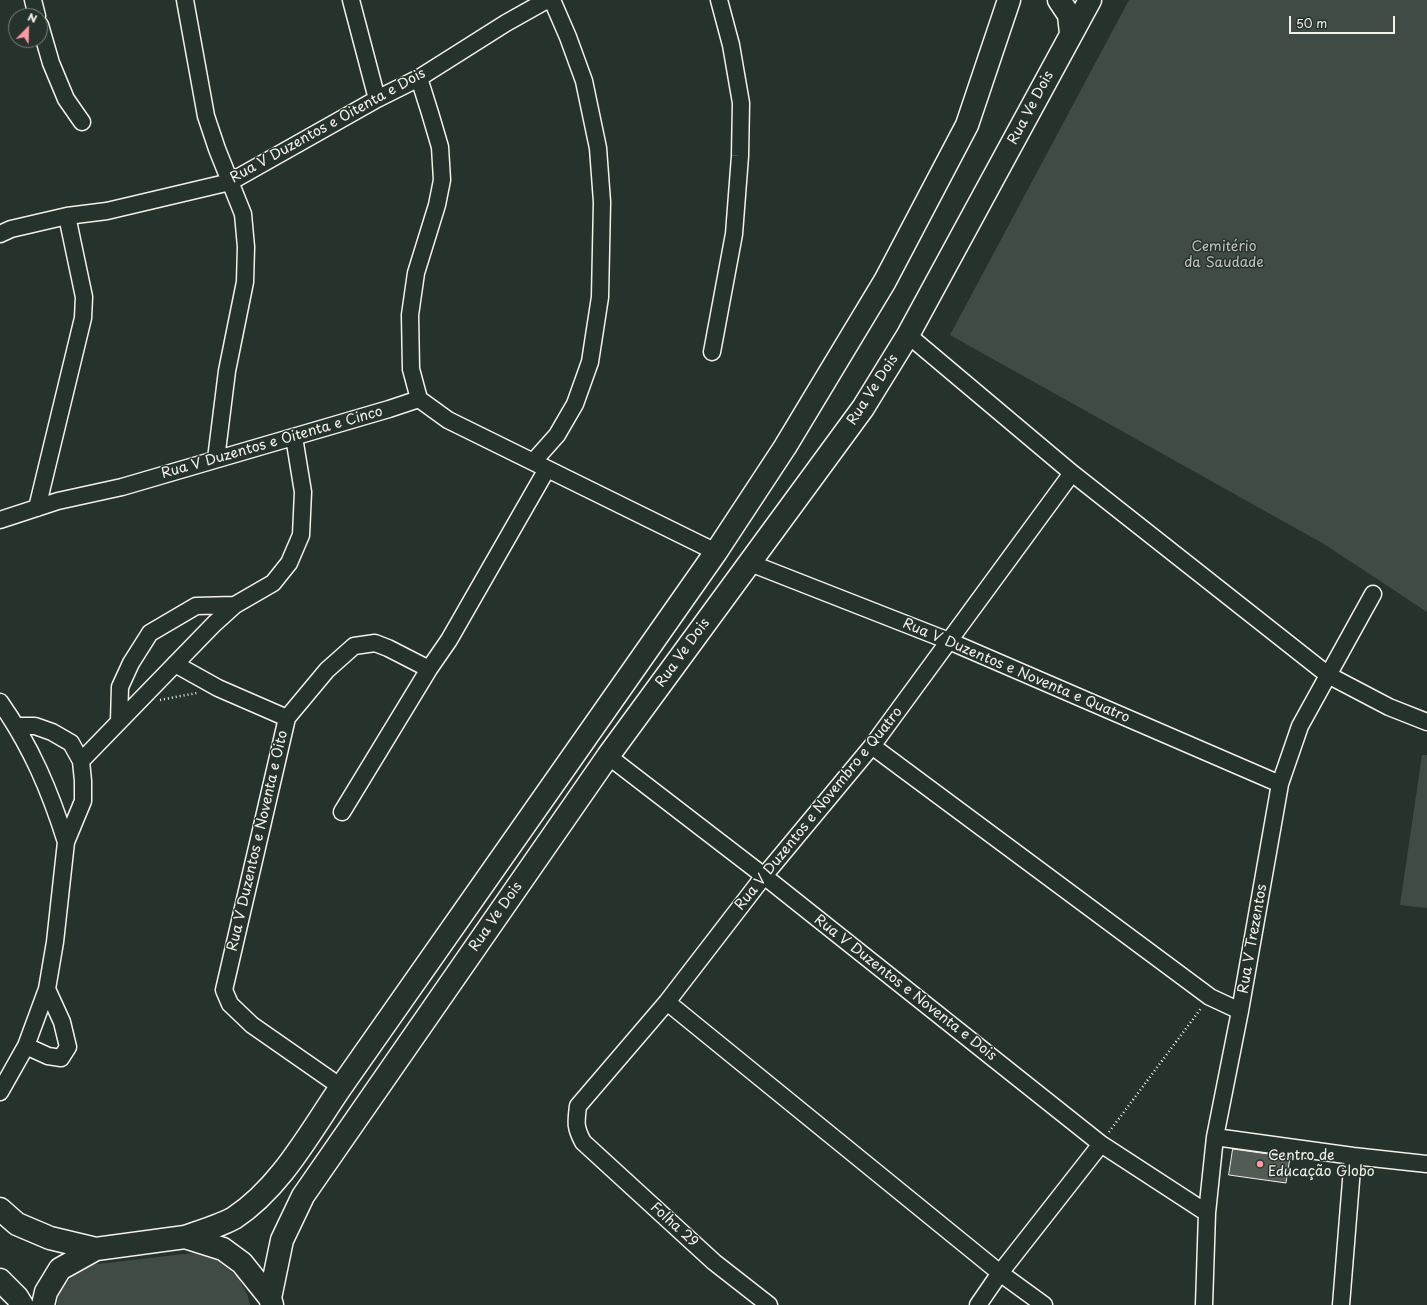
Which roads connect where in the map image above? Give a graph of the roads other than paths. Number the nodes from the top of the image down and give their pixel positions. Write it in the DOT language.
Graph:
graph roads {
  1 [pos="185,0"];
  2 [pos="351,0"];
  3 [pos="547,0"];
  4 [pos="552,0"];
  5 [pos="718,0"];
  6 [pos="1009,0"];
  7 [pos="1059,0"];
  8 [pos="1090,0"];
  9 [pos="1071,34"];
  10 [pos="46,48"];
  11 [pos="419,78"];
  12 [pos="377,99"];
  13 [pos="82,122"];
  14 [pos="230,182"];
  15 [pos="68,216"];
  16 [pos="0,234"];
  17 [pos="908,335"];
  18 [pos="712,352"];
  19 [pos="419,398"];
  20 [pos="294,437"];
  21 [pos="216,459"];
  22 [pos="533,462"];
  23 [pos="547,469"];
  24 [pos="1072,473"];
  25 [pos="37,508"];
  26 [pos="0,520"];
  27 [pos="716,552"];
  28 [pos="750,563"];
  29 [pos="1374,594"];
  30 [pos="235,605"];
  31 [pos="949,641"];
  32 [pos="175,664"];
  33 [pos="430,669"];
  34 [pos="1328,675"];
  35 [pos="0,702"];
  36 [pos="287,718"];
  37 [pos="119,721"];
  38 [pos="1427,722"];
  39 [pos="17,726"];
  40 [pos="872,746"];
  41 [pos="608,756"];
  42 [pos="81,761"];
  43 [pos="1280,784"];
  44 [pos="342,812"];
  45 [pos="66,842"];
  46 [pos="764,876"];
  47 [pos="47,990"];
  48 [pos="667,1002"];
  49 [pos="1240,1012"];
  50 [pos="26,1046"];
  51 [pos="341,1086"];
  52 [pos="0,1092"];
  53 [pos="1215,1137"];
  54 [pos="583,1142"];
  55 [pos="1101,1144"];
  56 [pos="1353,1156"];
  57 [pos="1427,1164"];
  58 [pos="0,1209"];
  59 [pos="1207,1213"];
  60 [pos="185,1237"];
  61 [pos="96,1249"];
  62 [pos="1000,1273"];
  63 [pos="0,1280"];
  64 [pos="271,1301"];
  65 [pos="22,1305"];
  66 [pos="43,1305"];
  67 [pos="769,1305"];
  68 [pos="978,1305"];
  69 [pos="1044,1305"];
  70 [pos="1204,1305"];
  71 [pos="1341,1305"];
  1 -- 14 [label="street"];
  2 -- 12 [label="street"];
  3 -- 11 [label="street, Rua V Duzentos e Oitenta e Dois"];
  4 -- 22 [label="street"];
  5 -- 18 [label="street"];
  6 -- 27 [label="main road"];
  7 -- 9 [label="main road"];
  8 -- 9 [label="main road, Rua Ve Dois"];
  9 -- 17 [label="main road, Rua Ve Dois"];
  10 -- 13 [label="street"];
  11 -- 12 [label="street, Rua V Duzentos e Oitenta e Dois"];
  11 -- 19 [label="street"];
  12 -- 14 [label="street, Rua V Duzentos e Oitenta e Dois"];
  14 -- 15 [label="street, Rua V Duzentos e Oitenta e Dois"];
  14 -- 21 [label="street"];
  15 -- 16 [label="street, Rua V Duzentos e Oitenta e Dois"];
  15 -- 25 [label="street"];
  17 -- 24 [label="street"];
  17 -- 28 [label="main road, Rua Ve Dois"];
  19 -- 20 [label="street, Rua V Duzentos e Oitenta e Cinco"];
  19 -- 22 [label="street"];
  20 -- 21 [label="street, Rua V Duzentos e Oitenta e Cinco"];
  20 -- 30 [label="street"];
  21 -- 25 [label="street, Rua V Duzentos e Oitenta e Cinco"];
  22 -- 23 [label="street"];
  23 -- 27 [label="street"];
  23 -- 33 [label="street"];
  24 -- 31 [label="street, Rua V Duzentos e Novembro e Quatro"];
  24 -- 34 [label="street"];
  25 -- 26 [label="street, Rua V Duzentos e Oitenta e Cinco"];
  27 -- 51 [label="main road"];
  28 -- 31 [label="street, Rua V Duzentos e Noventa e Quatro"];
  28 -- 41 [label="main road, Rua Ve Dois"];
  29 -- 34 [label="street, Rua V Trezentos"];
  30 -- 32 [label="street"];
  30 -- 37 [label="street"];
  31 -- 40 [label="street, Rua V Duzentos e Novembro e Quatro"];
  31 -- 43 [label="street, Rua V Duzentos e Noventa e Quatro"];
  32 -- 36 [label="street"];
  32 -- 37 [label="street"];
  33 -- 36 [label="street, Rua V Duzentos e Noventa e Oito"];
  33 -- 44 [label="street"];
  34 -- 38 [label="street"];
  34 -- 43 [label="street, Rua V Trezentos"];
  35 -- 39 [label="street"];
  36 -- 51 [label="street, Rua V Duzentos e Noventa e Oito"];
  37 -- 42 [label="street"];
  39 -- 42 [label="street"];
  39 -- 45 [label="street"];
  40 -- 46 [label="street, Rua V Duzentos e Novembro e Quatro"];
  40 -- 49 [label="street"];
  41 -- 46 [label="street, Rua V Duzentos e Noventa e Dois"];
  41 -- 64 [label="main road, Rua Ve Dois"];
  42 -- 45 [label="street"];
  43 -- 49 [label="street, Rua V Trezentos"];
  45 -- 47 [label="street"];
  46 -- 48 [label="street, Rua V Duzentos e Novembro e Quatro"];
  46 -- 55 [label="street, Rua V Duzentos e Noventa e Dois"];
  47 -- 50 [label="street"];
  47 -- 50 [label="street"];
  48 -- 54 [label="street, Rua V Duzentos e Novembro e Quatro"];
  48 -- 62 [label="street"];
  49 -- 53 [label="street, Rua V Trezentos"];
  50 -- 52 [label="street"];
  51 -- 60 [label="main road"];
  53 -- 56 [label="street"];
  53 -- 59 [label="street, Rua V Trezentos"];
  54 -- 67 [label="street, Folha 29"];
  55 -- 59 [label="street, Rua V Duzentos e Noventa e Dois"];
  55 -- 62 [label="street"];
  56 -- 57 [label="street"];
  56 -- 71 [label="street"];
  58 -- 61 [label="main road"];
  59 -- 70 [label="street, Rua V Trezentos"];
  60 -- 61 [label="main road"];
  60 -- 64 [label="main road"];
  61 -- 66 [label="main road"];
  62 -- 68 [label="street"];
  62 -- 69 [label="street"];
  63 -- 65 [label="main road"];
}
